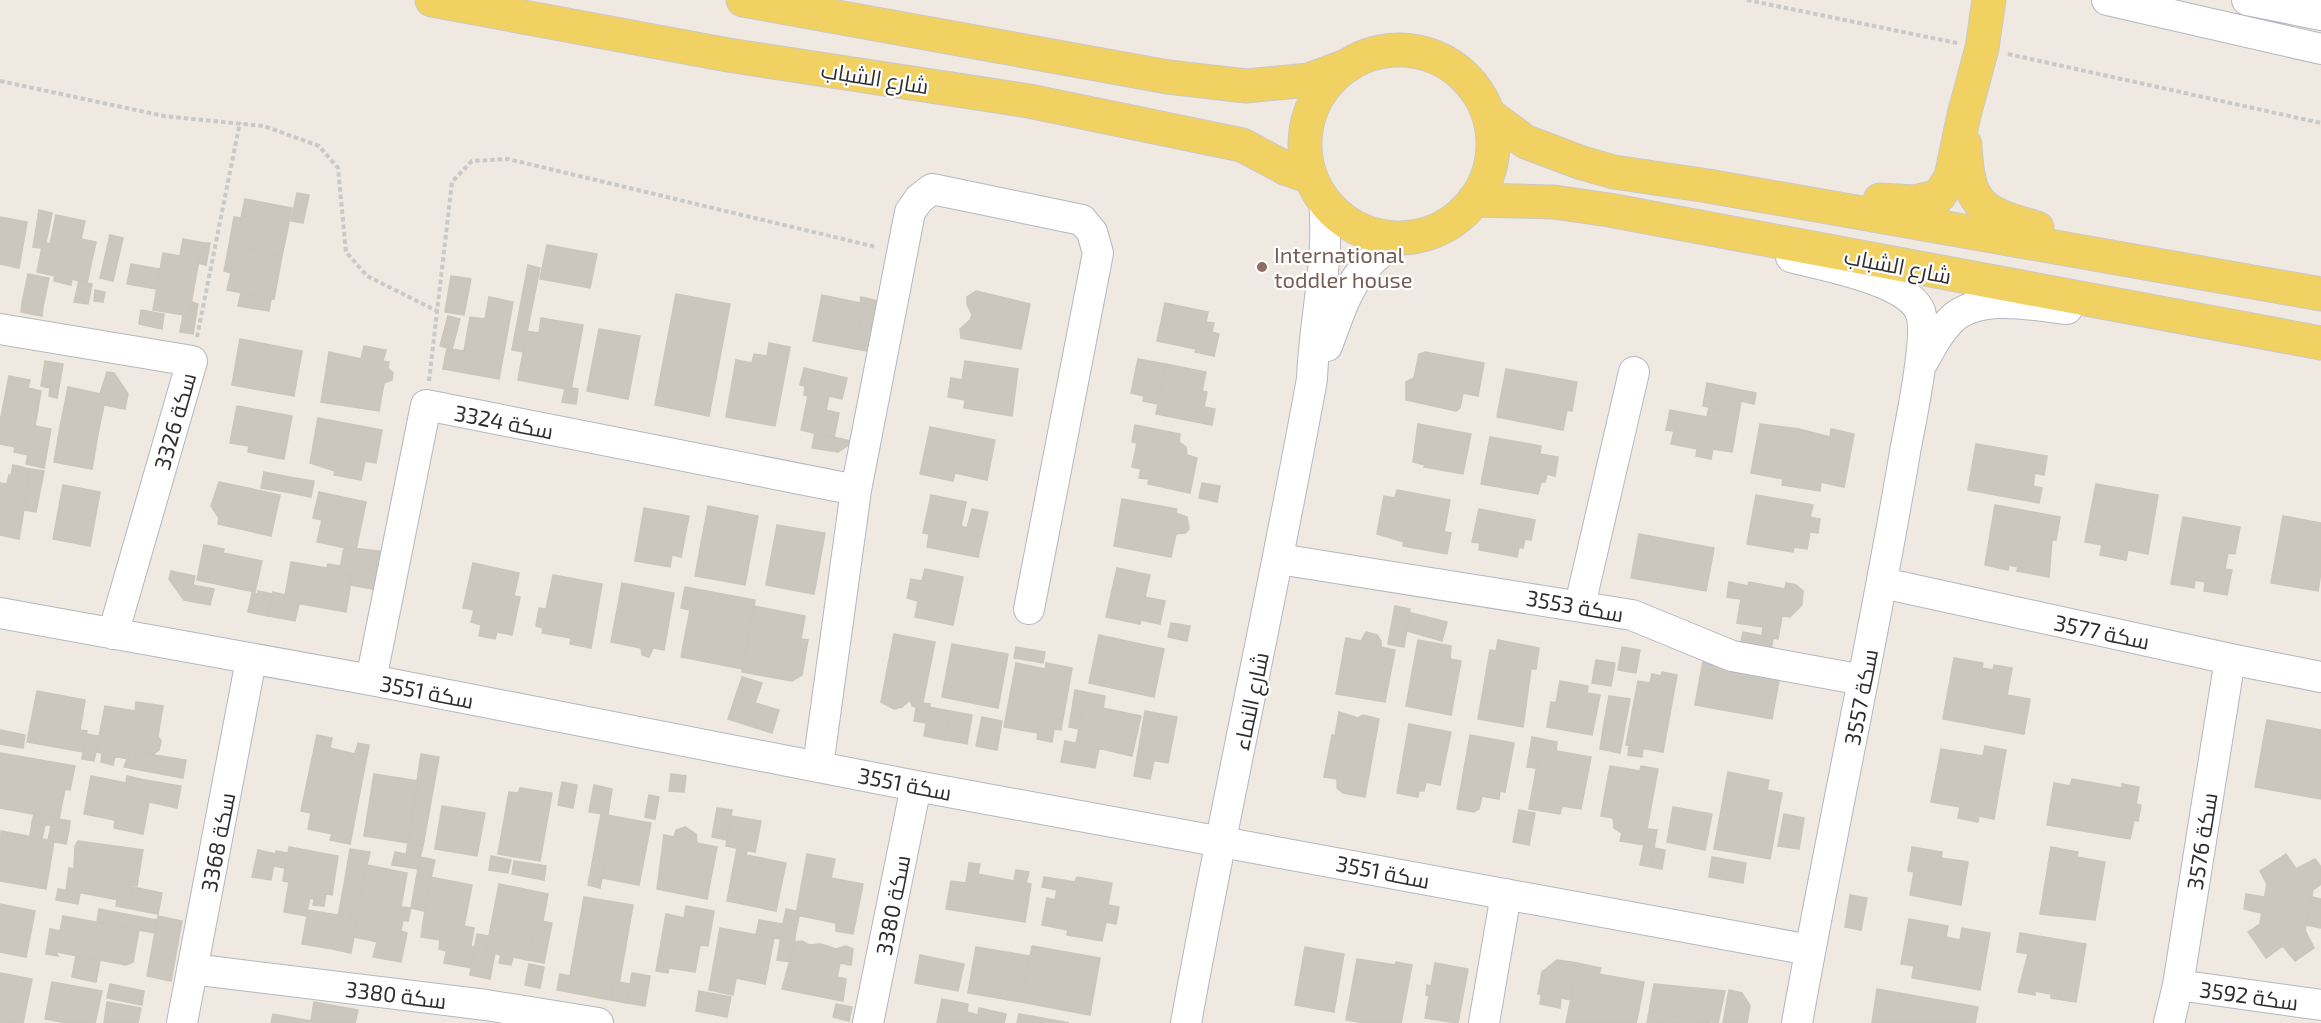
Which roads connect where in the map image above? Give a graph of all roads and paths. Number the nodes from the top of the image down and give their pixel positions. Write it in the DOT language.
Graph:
graph roads {
  1 [pos="432,0"];
  2 [pos="743,0"];
  3 [pos="1747,0"];
  4 [pos="1989,0"];
  5 [pos="2107,0"];
  6 [pos="2247,0"];
  7 [pos="2321,15"];
  8 [pos="1982,48"];
  9 [pos="2321,49"];
  10 [pos="1349,64"];
  11 [pos="0,81"];
  12 [pos="1488,114"];
  13 [pos="1964,115"];
  14 [pos="240,122"];
  15 [pos="2321,123"];
  16 [pos="1708,186"];
  17 [pos="1317,189"];
  18 [pos="1474,200"];
  19 [pos="1673,222"];
  20 [pos="1400,238"];
  21 [pos="902,254"];
  22 [pos="2195,271"];
  23 [pos="2321,294"];
  24 [pos="437,311"];
  25 [pos="0,329"];
  26 [pos="2241,329"];
  27 [pos="2321,344"];
  28 [pos="192,361"];
  29 [pos="1919,370"];
  30 [pos="1634,372"];
  31 [pos="1312,379"];
  32 [pos="426,405"];
  33 [pos="856,490"];
  34 [pos="1279,559"];
  35 [pos="1883,583"];
  36 [pos="1580,605"];
  37 [pos="1029,609"];
  38 [pos="0,613"];
  39 [pos="113,634"];
  40 [pos="251,660"];
  41 [pos="2230,660"];
  42 [pos="2321,677"];
  43 [pos="371,680"];
  44 [pos="1863,680"];
  45 [pos="818,766"];
  46 [pos="915,786"];
  47 [pos="1219,840"];
  48 [pos="1506,894"];
  49 [pos="1810,950"];
  50 [pos="192,969"];
  51 [pos="2178,985"];
  52 [pos="2321,1005"];
  53 [pos="485,1014"];
  54 [pos="182,1023"];
  55 [pos="598,1023"];
  56 [pos="868,1023"];
  57 [pos="1186,1023"];
  58 [pos="1484,1023"];
  59 [pos="1797,1023"];
  60 [pos="2169,1023"];
  1 -- 17 [label="main road, شارع الشباب"];
  2 -- 10 [label="main road"];
  3 -- 8 [label="path"];
  4 -- 8 [label="main road"];
  5 -- 9 [label="street"];
  6 -- 7 [label="street"];
  8 -- 13 [label="main road"];
  8 -- 15 [label="path"];
  10 -- 12 [label="main road"];
  10 -- 17 [label="main road"];
  11 -- 14 [label="path"];
  12 -- 16 [label="main road, شارع الشباب"];
  12 -- 18 [label="main road"];
  13 -- 16 [label="main road"];
  13 -- 22 [label="main road"];
  14 -- 24 [label="path"];
  14 -- 28 [label="path"];
  16 -- 22 [label="main road, شارع الشباب"];
  17 -- 20 [label="main road"];
  17 -- 31 [label="street, شارع النماء"];
  18 -- 19 [label="main road, شارع الشباب"];
  18 -- 20 [label="main road"];
  19 -- 26 [label="main road, شارع الشباب"];
  19 -- 29 [label="street, سكة 3557"];
  20 -- 31 [label="street, شارع النماء"];
  21 -- 24 [label="path"];
  21 -- 33 [label="street"];
  21 -- 37 [label="street"];
  22 -- 23 [label="main road, شارع الشباب"];
  24 -- 32 [label="path"];
  25 -- 28 [label="street, سكة 3326"];
  26 -- 27 [label="main road, شارع الشباب"];
  26 -- 29 [label="street"];
  28 -- 39 [label="street, سكة 3326"];
  29 -- 35 [label="street, سكة 3557"];
  30 -- 36 [label="street"];
  31 -- 34 [label="street, شارع النماء"];
  32 -- 33 [label="street, سكة 3324"];
  32 -- 43 [label="street, سكة 3324"];
  33 -- 45 [label="street"];
  34 -- 36 [label="street, سكة 3553"];
  34 -- 47 [label="street, شارع النماء"];
  35 -- 41 [label="street, سكة 3577"];
  35 -- 44 [label="street, سكة 3557"];
  36 -- 44 [label="street, سكة 3553"];
  38 -- 39 [label="street, سكة 3551"];
  39 -- 40 [label="street, سكة 3551"];
  40 -- 43 [label="street, سكة 3551"];
  40 -- 50 [label="street, سكة 3368"];
  41 -- 42 [label="street, سكة 3577"];
  41 -- 51 [label="street, سكة 3576"];
  43 -- 45 [label="street, سكة 3551"];
  44 -- 49 [label="street, سكة 3557"];
  45 -- 46 [label="street, سكة 3551"];
  46 -- 47 [label="street, سكة 3551"];
  46 -- 56 [label="street, سكة 3380"];
  47 -- 48 [label="street, سكة 3551"];
  47 -- 57 [label="street, شارع النماء"];
  48 -- 49 [label="street, سكة 3551"];
  48 -- 58 [label="street"];
  49 -- 59 [label="street, سكة 3557"];
  50 -- 53 [label="street, سكة 3380"];
  50 -- 54 [label="street, سكة 3368"];
  51 -- 52 [label="street, سكة 3592"];
  51 -- 60 [label="street, سكة 3576"];
  53 -- 55 [label="street, سكة 3380"];
}
